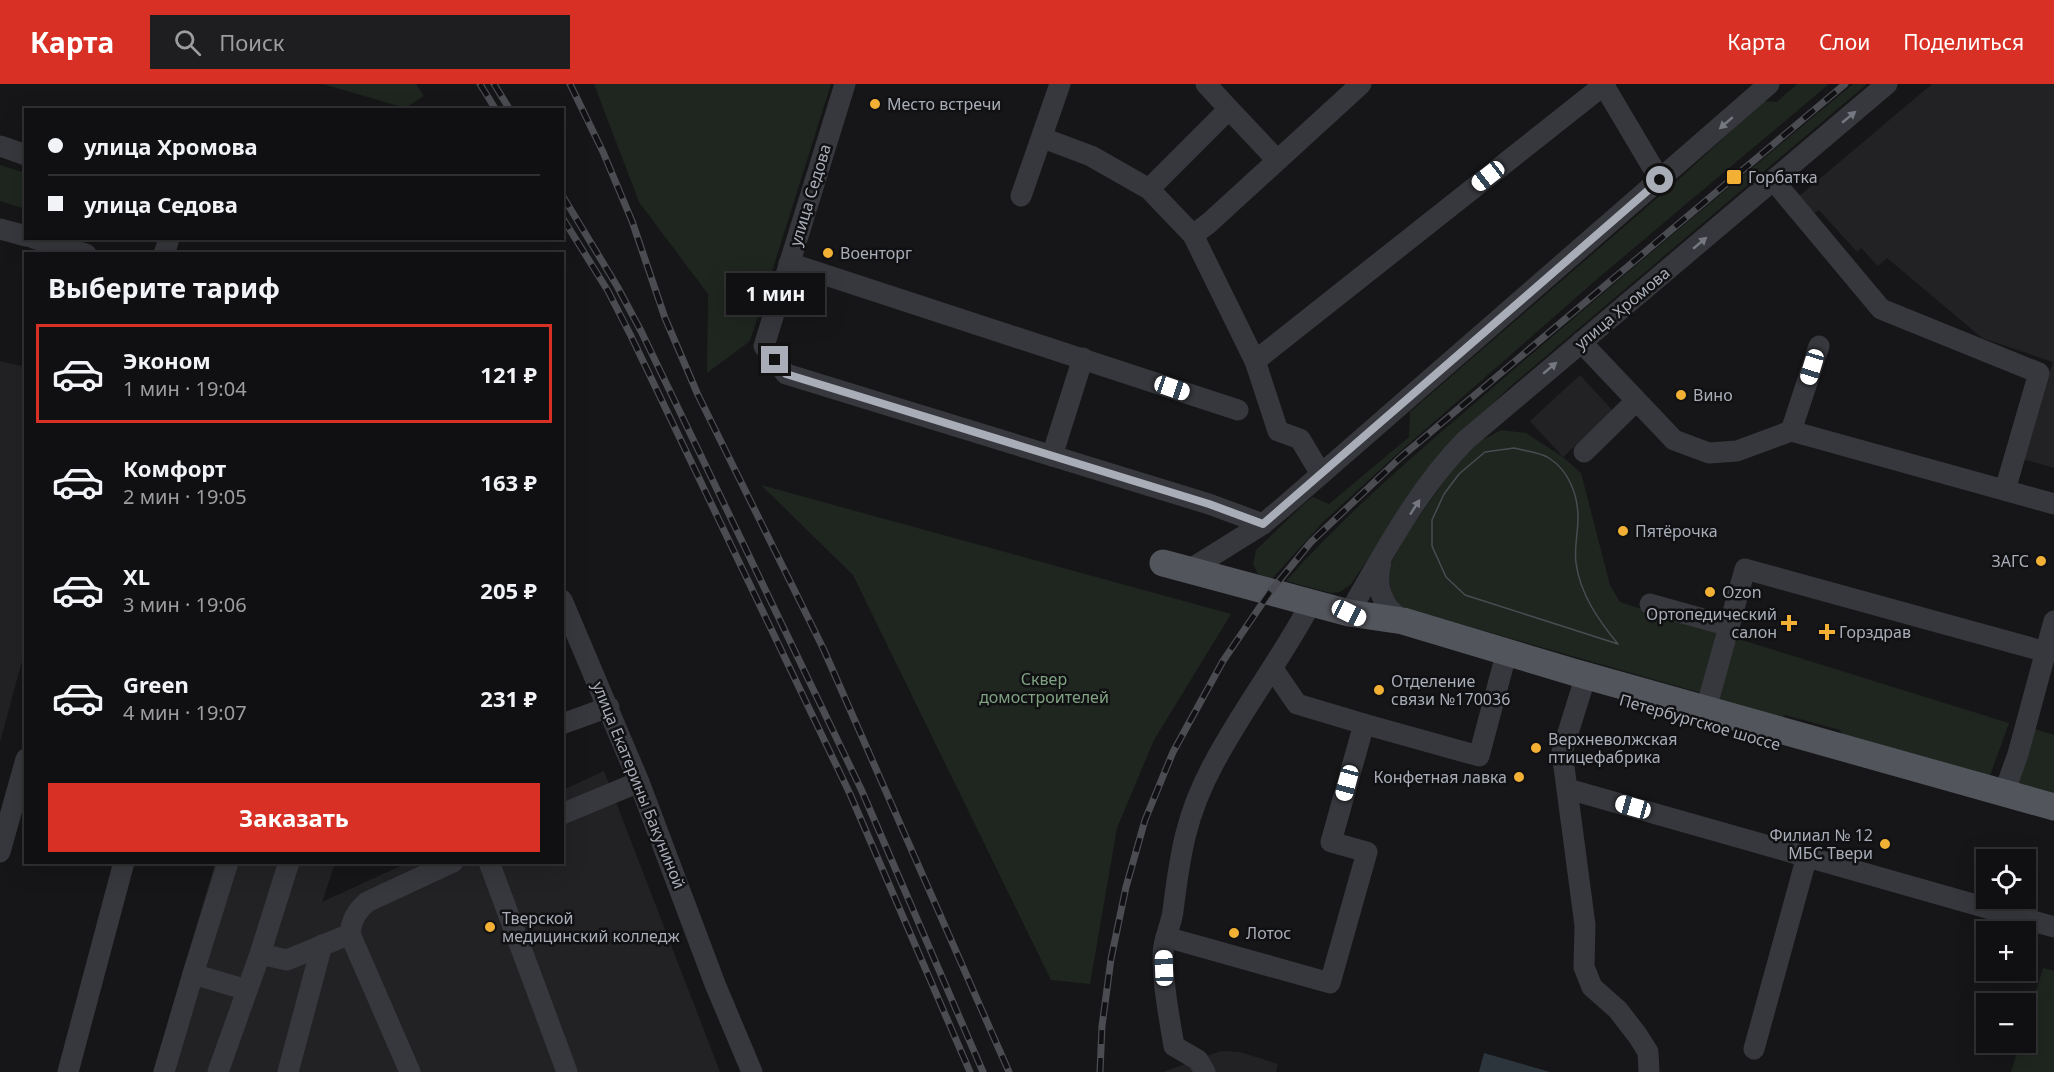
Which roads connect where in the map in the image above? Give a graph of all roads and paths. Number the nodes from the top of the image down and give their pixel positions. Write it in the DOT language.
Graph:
graph roads {
  1 [pos="845,84"];
  2 [pos="1060,84"];
  3 [pos="1206,84"];
  4 [pos="1361,84"];
  5 [pos="1604,84"];
  6 [pos="1769,84"];
  7 [pos="1887,84"];
  8 [pos="1229,109"];
  9 [pos="1043,138"];
  10 [pos="0,146"];
  11 [pos="24,154"];
  12 [pos="1277,160"];
  13 [pos="1660,180"];
  14 [pos="1774,181"];
  15 [pos="1149,189"];
  16 [pos="1021,195"];
  17 [pos="0,229"];
  18 [pos="24,235"];
  19 [pos="1193,235"];
  20 [pos="40,240"];
  21 [pos="79,252"];
  22 [pos="789,263"];
  23 [pos="1581,342"];
  24 [pos="1819,346"];
  25 [pos="1083,358"];
  26 [pos="1255,361"];
  27 [pos="1636,401"];
  28 [pos="1239,410"];
  29 [pos="1791,431"];
  30 [pos="1584,452"];
  31 [pos="1052,456"];
  32 [pos="1321,474"];
  33 [pos="2005,490"];
  34 [pos="2054,504"];
  35 [pos="1263,524"];
  36 [pos="1383,556"];
  37 [pos="1163,563"];
  38 [pos="1189,570"];
  39 [pos="1311,603"];
  40 [pos="1650,604"];
  41 [pos="564,605"];
  42 [pos="1349,613"];
  43 [pos="1403,621"];
  44 [pos="2054,621"];
  45 [pos="1729,626"];
  46 [pos="2046,652"];
  47 [pos="1503,666"];
  48 [pos="1273,669"];
  49 [pos="1584,682"];
  50 [pos="609,707"];
  51 [pos="1706,709"];
  52 [pos="564,723"];
  53 [pos="1364,724"];
  54 [pos="24,766"];
  55 [pos="639,782"];
  56 [pos="1568,789"];
  57 [pos="2002,800"];
  58 [pos="2054,807"];
  59 [pos="564,813"];
  60 [pos="2054,822"];
  61 [pos="0,852"];
  62 [pos="1807,856"];
  63 [pos="123,864"];
  64 [pos="227,864"];
  65 [pos="288,864"];
  66 [pos="449,864"];
  67 [pos="490,864"];
  68 [pos="2054,927"];
  69 [pos="350,934"];
  70 [pos="1166,937"];
  71 [pos="322,945"];
  72 [pos="260,954"];
  73 [pos="193,974"];
  74 [pos="247,990"];
  75 [pos="1754,1049"];
  76 [pos="68,1072"];
  77 [pos="164,1072"];
  78 [pos="218,1072"];
  79 [pos="288,1072"];
  80 [pos="410,1072"];
  81 [pos="567,1072"];
  82 [pos="752,1072"];
  83 [pos="1205,1072"];
  84 [pos="1651,1072"];
  1 -- 22 [label="street, улица Седова"];
  2 -- 9 [label="street"];
  3 -- 8 [label="street"];
  4 -- 12 [label="street"];
  5 -- 13 [label="street"];
  5 -- 26 [label="street"];
  6 -- 13 [label="street, one-way"];
  14 -- 7 [label="street, улица Хромова, one-way"];
  8 -- 12 [label="street"];
  8 -- 15 [label="street"];
  9 -- 15 [label="street"];
  9 -- 16 [label="street"];
  10 -- 11 [label="street"];
  12 -- 19 [label="street"];
  13 -- 32 [label="street"];
  23 -- 14 [label="street, улица Хромова, one-way"];
  14 -- 33 [label="street"];
  15 -- 19 [label="street"];
  17 -- 18 [label="street"];
  19 -- 26 [label="street"];
  20 -- 21 [label="street"];
  22 -- 25 [label="street"];
  22 -- 31 [label="street, улица Седова"];
  23 -- 27 [label="street"];
  36 -- 23 [label="street, улица Хромова, one-way"];
  24 -- 29 [label="street"];
  25 -- 28 [label="street"];
  25 -- 31 [label="street"];
  26 -- 32 [label="street"];
  27 -- 29 [label="street"];
  27 -- 30 [label="street"];
  29 -- 33 [label="street"];
  31 -- 35 [label="street, улица Седова"];
  32 -- 35 [label="street"];
  33 -- 34 [label="street"];
  35 -- 38 [label="street"];
  36 -- 42 [label="street, улица Хромова"];
  36 -- 43 [label="street, улица Хромова"];
  37 -- 38 [label="main road, Петербургское шоссе"];
  38 -- 39 [label="main road, Петербургское шоссе"];
  39 -- 42 [label="main road, Петербургское шоссе"];
  39 -- 48 [label="street"];
  40 -- 45 [label="street"];
  41 -- 50 [label="street, улица Екатерины Бакуниной"];
  42 -- 43 [label="main road, Петербургское шоссе"];
  42 -- 47 [label="main road, Петербургское шоссе"];
  43 -- 49 [label="main road, Петербургское шоссе"];
  44 -- 46 [label="street"];
  45 -- 46 [label="street"];
  45 -- 51 [label="street"];
  46 -- 57 [label="street"];
  47 -- 49 [label="main road, Петербургское шоссе"];
  47 -- 53 [label="street"];
  48 -- 53 [label="street"];
  48 -- 70 [label="street"];
  49 -- 51 [label="main road, Петербургское шоссе"];
  49 -- 56 [label="street"];
  49 -- 57 [label="main road, Петербургское шоссе"];
  50 -- 52 [label="street"];
  50 -- 55 [label="street, улица Екатерины Бакуниной"];
  51 -- 57 [label="main road, Петербургское шоссе"];
  53 -- 70 [label="street"];
  54 -- 61 [label="street"];
  55 -- 59 [label="street"];
  55 -- 82 [label="street, улица Екатерины Бакуниной"];
  56 -- 62 [label="street"];
  56 -- 84 [label="street"];
  57 -- 58 [label="main road, Петербургское шоссе"];
  57 -- 60 [label="main road, Петербургское шоссе"];
  62 -- 68 [label="street"];
  62 -- 75 [label="street"];
  63 -- 76 [label="street"];
  64 -- 73 [label="street"];
  65 -- 72 [label="street"];
  66 -- 69 [label="street"];
  67 -- 81 [label="street"];
  69 -- 71 [label="street"];
  69 -- 80 [label="street"];
  70 -- 83 [label="street"];
  71 -- 72 [label="street"];
  71 -- 79 [label="street"];
  72 -- 74 [label="street"];
  73 -- 74 [label="street"];
  73 -- 77 [label="street"];
  74 -- 78 [label="street"];
}
